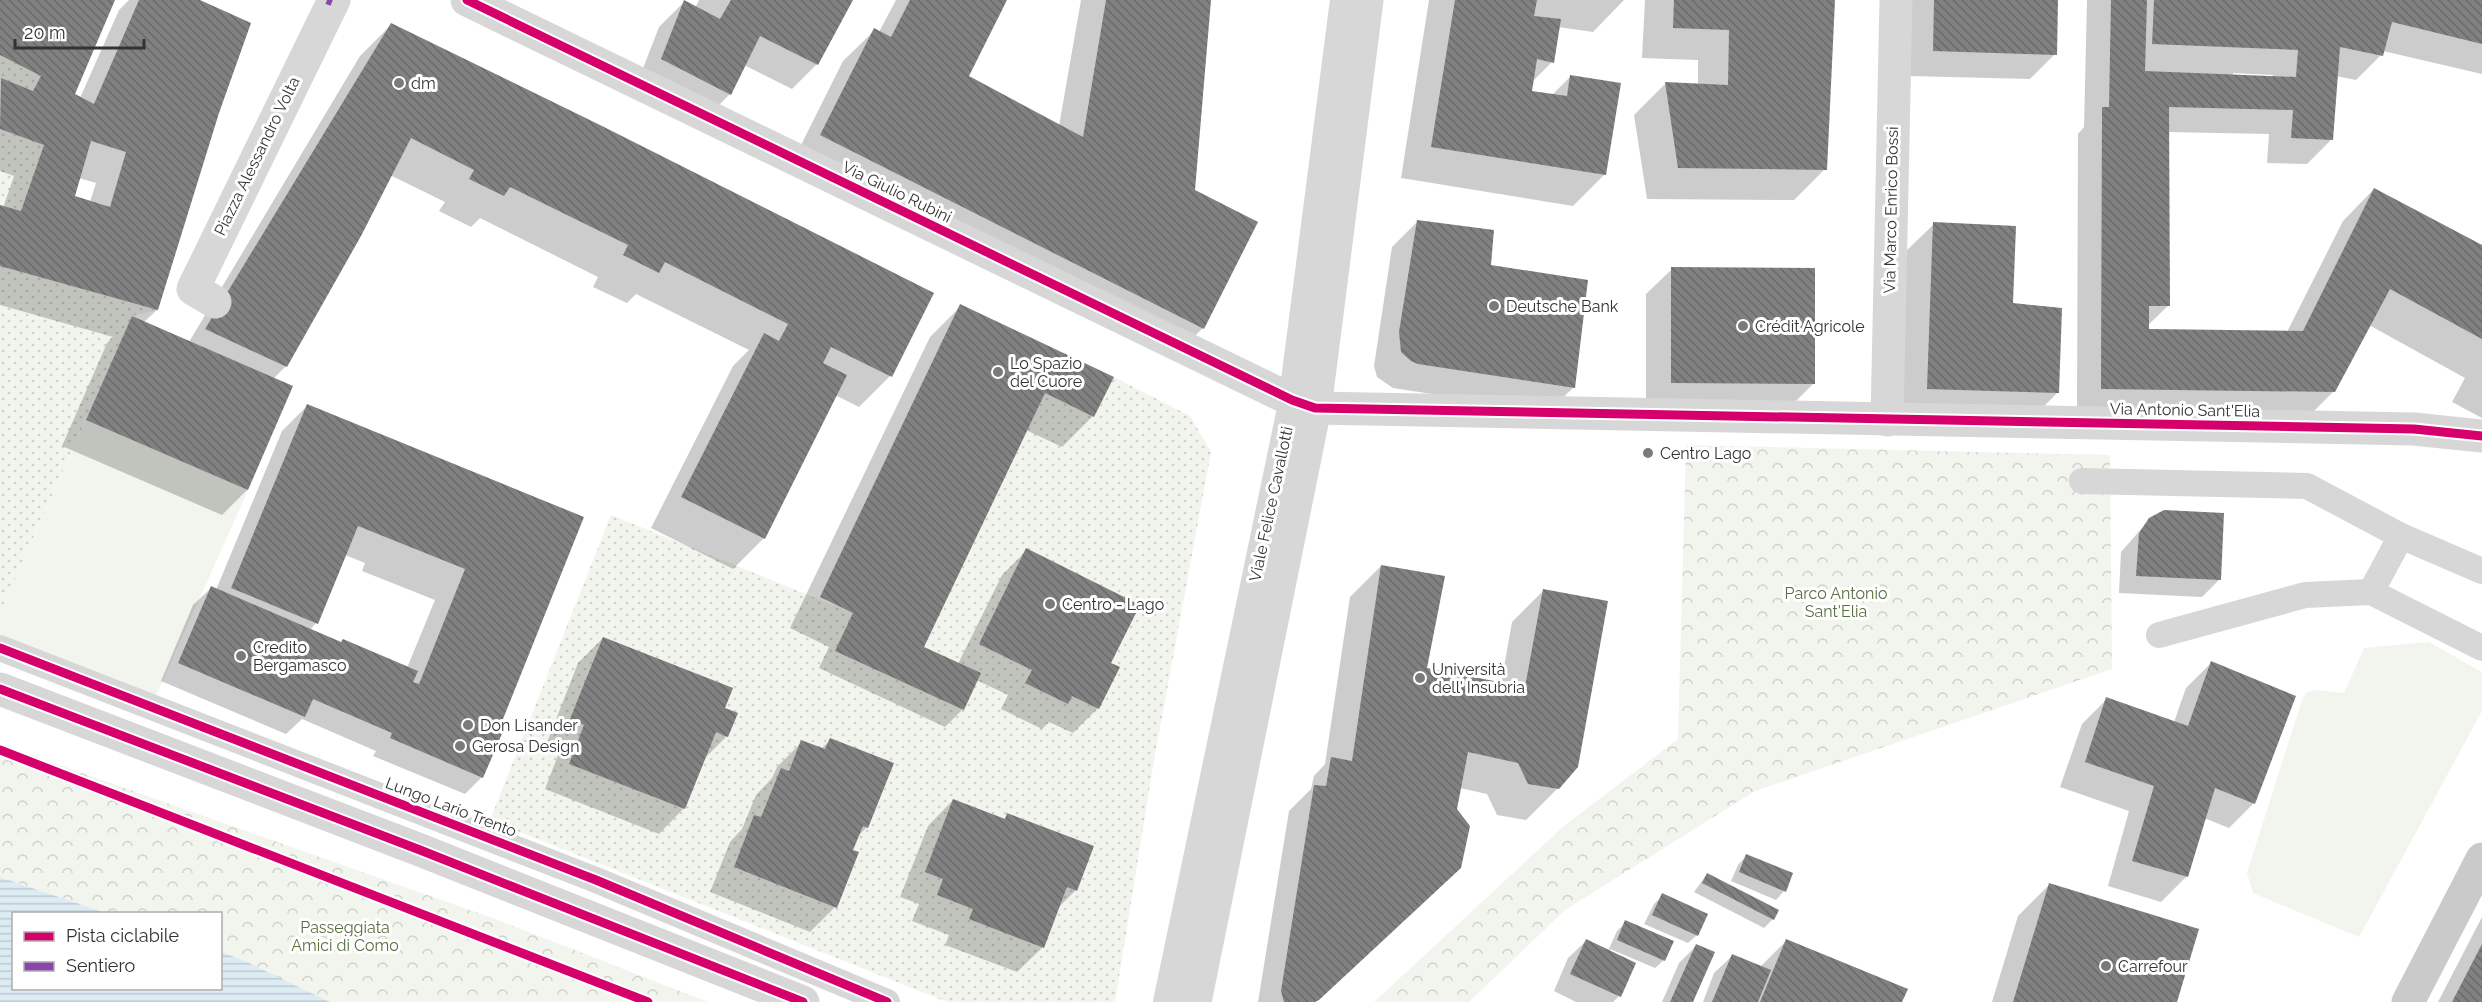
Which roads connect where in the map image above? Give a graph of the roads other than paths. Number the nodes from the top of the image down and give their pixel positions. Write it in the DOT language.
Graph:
graph roads {
  1 [pos="334,0"];
  2 [pos="466,0"];
  3 [pos="1343,0"];
  4 [pos="1367,0"];
  5 [pos="1896,0"];
  6 [pos="215,302"];
  7 [pos="1304,404"];
  8 [pos="1887,420"];
  9 [pos="2482,436"];
  10 [pos="2082,481"];
  11 [pos="2401,536"];
  12 [pos="2482,571"];
  13 [pos="2371,592"];
  14 [pos="2159,635"];
  15 [pos="0,648"];
  16 [pos="2482,648"];
  17 [pos="0,689"];
  18 [pos="2482,859"];
  19 [pos="803,1002"];
  20 [pos="888,1002"];
  21 [pos="1166,1002"];
  22 [pos="1195,1002"];
  23 [pos="2408,1002"];
  1 -- 6 [label="street, Piazza Alessandro Volta"];
  2 -- 7 [label="street, Via Giulio Rubini"];
  3 -- 7 [label="lane, Viale Felice Cavallotti"];
  4 -- 7 [label="street, Viale Felice Cavallotti"];
  5 -- 8 [label="street, Via Marco Enrico Bossi"];
  7 -- 8 [label="street, Via Antonio Sant'Elia"];
  7 -- 21 [label="lane, Viale Felice Cavallotti"];
  7 -- 22 [label="street, Viale Felice Cavallotti"];
  8 -- 9 [label="street, Via Antonio Sant'Elia"];
  10 -- 11 [label="lane"];
  11 -- 12 [label="lane"];
  11 -- 13 [label="lane"];
  13 -- 14 [label="lane"];
  13 -- 16 [label="lane"];
  15 -- 20 [label="lane, Lungo Lario Trento"];
  17 -- 19 [label="street"];
  18 -- 23 [label="main road"];
}
